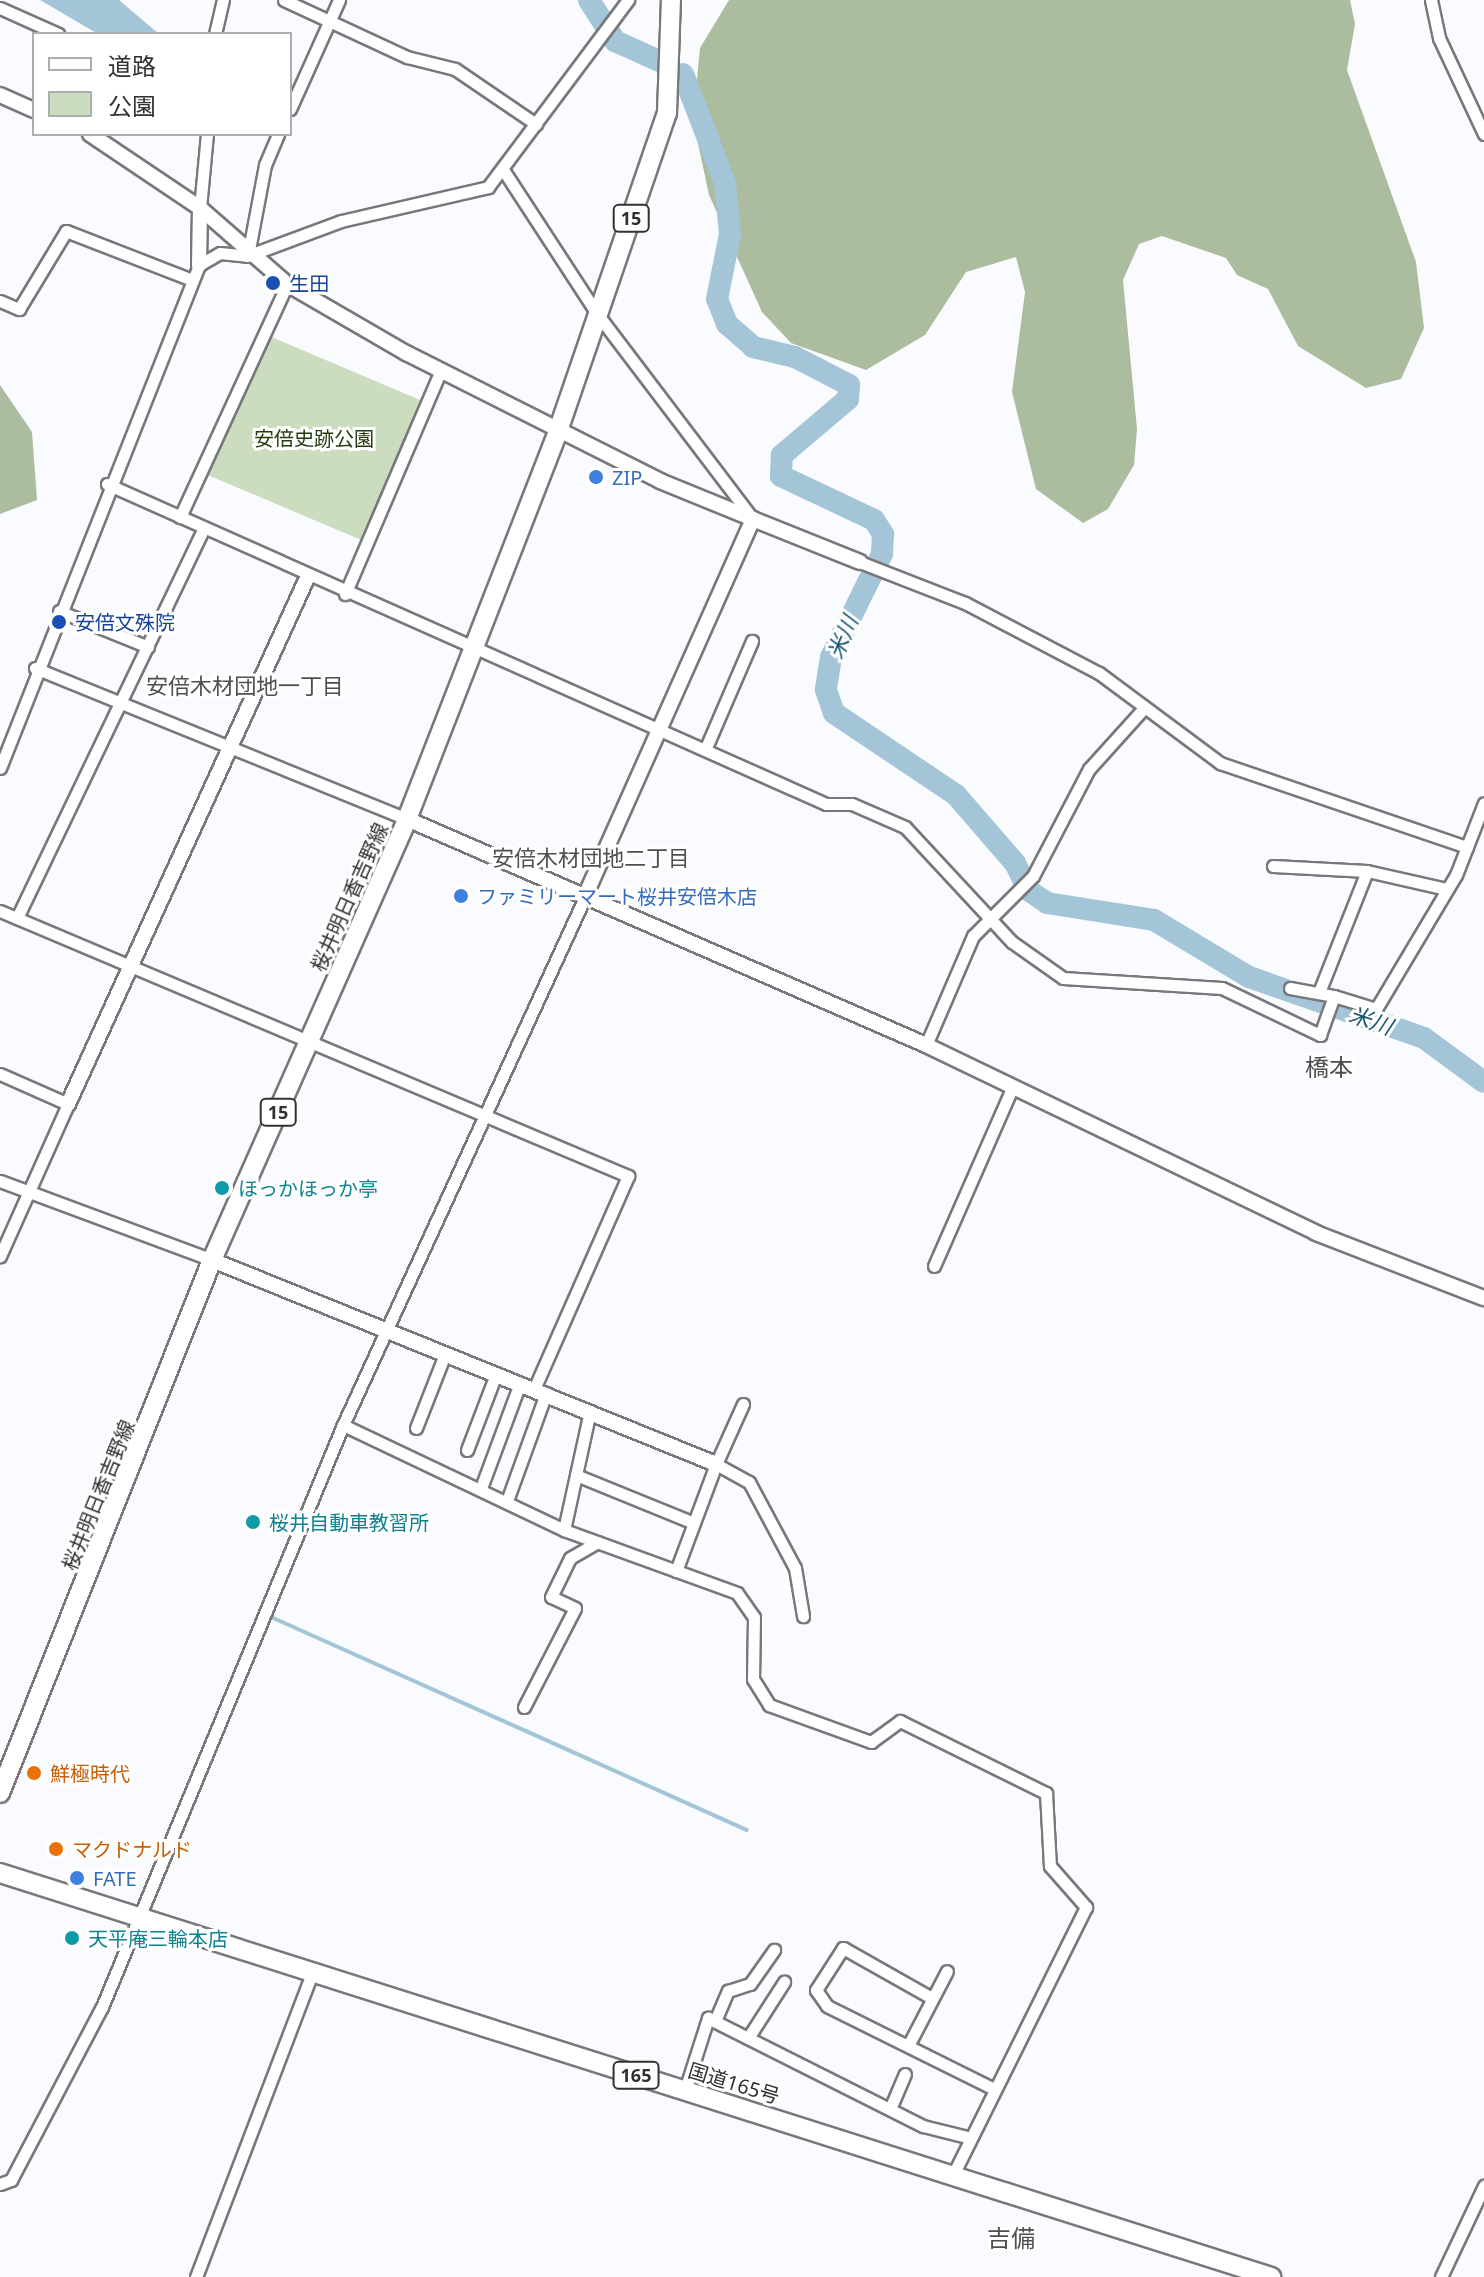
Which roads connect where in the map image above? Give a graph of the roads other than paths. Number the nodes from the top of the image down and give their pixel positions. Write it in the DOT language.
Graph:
graph roads {
  1 [pos="223,0"];
  2 [pos="284,0"];
  3 [pos="339,0"];
  4 [pos="628,0"];
  5 [pos="671,0"];
  6 [pos="1431,0"];
  7 [pos="0,8"];
  8 [pos="332,24"];
  9 [pos="54,32"];
  10 [pos="215,32"];
  11 [pos="0,95"];
  12 [pos="292,105"];
  13 [pos="32,109"];
  14 [pos="536,124"];
  15 [pos="1484,134"];
  16 [pos="94,136"];
  17 [pos="207,136"];
  18 [pos="277,136"];
  19 [pos="504,171"];
  20 [pos="200,208"];
  21 [pos="247,256"];
  22 [pos="199,265"];
  23 [pos="190,279"];
  24 [pos="287,284"];
  25 [pos="0,301"];
  26 [pos="598,315"];
  27 [pos="441,370"];
  28 [pos="558,431"];
  29 [pos="107,484"];
  30 [pos="180,517"];
  31 [pos="753,519"];
  32 [pos="203,529"];
  33 [pos="860,562"];
  34 [pos="308,576"];
  35 [pos="345,594"];
  36 [pos="59,611"];
  37 [pos="752,641"];
  38 [pos="474,645"];
  39 [pos="148,647"];
  40 [pos="35,668"];
  41 [pos="123,702"];
  42 [pos="1143,709"];
  43 [pos="663,732"];
  44 [pos="228,747"];
  45 [pos="705,750"];
  46 [pos="0,768"];
  47 [pos="1484,803"];
  48 [pos="407,819"];
  49 [pos="1467,847"];
  50 [pos="1273,866"];
  51 [pos="1367,871"];
  52 [pos="1447,889"];
  53 [pos="585,897"];
  54 [pos="0,911"];
  55 [pos="987,915"];
  56 [pos="17,918"];
  57 [pos="129,968"];
  58 [pos="1290,988"];
  59 [pos="1319,992"];
  60 [pos="1334,996"];
  61 [pos="312,1038"];
  62 [pos="926,1045"];
  63 [pos="0,1074"];
  64 [pos="1013,1086"];
  65 [pos="68,1104"];
  66 [pos="488,1117"];
  67 [pos="0,1181"];
  68 [pos="30,1190"];
  69 [pos="0,1256"];
  70 [pos="212,1260"];
  71 [pos="934,1266"];
  72 [pos="1484,1298"];
  73 [pos="385,1330"];
  74 [pos="445,1354"];
  75 [pos="496,1374"];
  76 [pos="534,1388"];
  77 [pos="743,1404"];
  78 [pos="590,1411"];
  79 [pos="343,1425"];
  80 [pos="416,1428"];
  81 [pos="467,1450"];
  82 [pos="716,1464"];
  83 [pos="576,1475"];
  84 [pos="481,1488"];
  85 [pos="507,1501"];
  86 [pos="694,1523"];
  87 [pos="564,1530"];
  88 [pos="598,1542"];
  89 [pos="676,1571"];
  90 [pos="803,1616"];
  91 [pos="524,1707"];
  92 [pos="0,1793"];
  93 [pos="0,1873"];
  94 [pos="138,1916"];
  95 [pos="774,1950"];
  96 [pos="947,1971"];
  97 [pos="312,1973"];
  98 [pos="784,1982"];
  99 [pos="930,1997"];
  100 [pos="715,2021"];
  101 [pos="748,2038"];
  102 [pos="909,2044"];
  103 [pos="905,2074"];
  104 [pos="992,2088"];
  105 [pos="685,2090"];
  106 [pos="890,2109"];
  107 [pos="967,2137"];
  108 [pos="953,2175"];
  109 [pos="0,2184"];
  110 [pos="1484,2186"];
  111 [pos="196,2277"];
  112 [pos="1271,2277"];
  113 [pos="1441,2277"];
  1 -- 10 [label="street"];
  2 -- 8 [label="street"];
  3 -- 8 [label="street"];
  4 -- 14 [label="street"];
  5 -- 26 [label="main road, 桜井明日香吉野線 / 15"];
  6 -- 15 [label="street"];
  7 -- 9 [label="street"];
  8 -- 12 [label="street"];
  8 -- 14 [label="street"];
  11 -- 13 [label="street"];
  14 -- 19 [label="street"];
  16 -- 20 [label="street"];
  17 -- 20 [label="street"];
  18 -- 21 [label="street"];
  19 -- 21 [label="street"];
  19 -- 26 [label="street"];
  20 -- 21 [label="street"];
  20 -- 22 [label="street"];
  21 -- 22 [label="street"];
  21 -- 24 [label="street"];
  22 -- 23 [label="street"];
  23 -- 25 [label="street"];
  23 -- 29 [label="street"];
  24 -- 27 [label="street"];
  24 -- 30 [label="street"];
  26 -- 28 [label="main road, 桜井明日香吉野線 / 15"];
  26 -- 31 [label="street"];
  27 -- 28 [label="street"];
  27 -- 35 [label="street"];
  28 -- 31 [label="street"];
  28 -- 38 [label="main road, 桜井明日香吉野線 / 15"];
  29 -- 30 [label="street"];
  29 -- 36 [label="street"];
  30 -- 32 [label="street"];
  31 -- 33 [label="street"];
  31 -- 43 [label="street"];
  32 -- 34 [label="street"];
  32 -- 39 [label="street"];
  33 -- 42 [label="street"];
  34 -- 35 [label="street"];
  34 -- 44 [label="street"];
  35 -- 38 [label="street"];
  36 -- 39 [label="street"];
  36 -- 40 [label="street"];
  37 -- 45 [label="street"];
  38 -- 43 [label="street"];
  38 -- 48 [label="main road, 桜井明日香吉野線 / 15"];
  39 -- 41 [label="street"];
  40 -- 41 [label="street"];
  40 -- 46 [label="street"];
  41 -- 44 [label="street"];
  41 -- 56 [label="street"];
  42 -- 49 [label="street"];
  42 -- 55 [label="street"];
  43 -- 45 [label="street"];
  43 -- 53 [label="street"];
  44 -- 48 [label="street"];
  44 -- 57 [label="street"];
  45 -- 55 [label="street"];
  47 -- 49 [label="street"];
  48 -- 53 [label="street"];
  48 -- 61 [label="main road, 桜井明日香吉野線 / 15"];
  49 -- 52 [label="street"];
  50 -- 51 [label="street"];
  51 -- 52 [label="street"];
  51 -- 59 [label="street"];
  52 -- 60 [label="street"];
  53 -- 62 [label="street"];
  53 -- 66 [label="street"];
  54 -- 56 [label="street"];
  55 -- 60 [label="street"];
  55 -- 62 [label="street"];
  56 -- 57 [label="street"];
  57 -- 61 [label="street"];
  57 -- 65 [label="street"];
  58 -- 59 [label="street"];
  59 -- 60 [label="street"];
  61 -- 66 [label="street"];
  61 -- 70 [label="main road, 桜井明日香吉野線 / 15"];
  62 -- 64 [label="street"];
  63 -- 65 [label="street"];
  64 -- 71 [label="street"];
  64 -- 72 [label="street"];
  65 -- 68 [label="street"];
  66 -- 73 [label="street"];
  66 -- 76 [label="street"];
  67 -- 68 [label="street"];
  68 -- 69 [label="street"];
  68 -- 70 [label="street"];
  70 -- 73 [label="street"];
  70 -- 92 [label="main road, 桜井明日香吉野線 / 15"];
  73 -- 74 [label="street"];
  73 -- 79 [label="street"];
  74 -- 75 [label="street"];
  74 -- 80 [label="street"];
  75 -- 76 [label="street"];
  75 -- 81 [label="street"];
  76 -- 78 [label="street"];
  76 -- 84 [label="street"];
  76 -- 85 [label="street"];
  77 -- 82 [label="street"];
  78 -- 82 [label="street"];
  78 -- 83 [label="street"];
  79 -- 84 [label="street"];
  79 -- 94 [label="street"];
  82 -- 86 [label="street"];
  82 -- 90 [label="street"];
  83 -- 86 [label="street"];
  83 -- 87 [label="street"];
  84 -- 85 [label="street"];
  85 -- 87 [label="street"];
  86 -- 89 [label="street"];
  87 -- 88 [label="street"];
  88 -- 89 [label="street"];
  88 -- 91 [label="street"];
  89 -- 104 [label="street"];
  93 -- 94 [label="main road, 国道165号 / 165"];
  94 -- 97 [label="main road, 国道165号 / 165"];
  94 -- 109 [label="street"];
  95 -- 100 [label="street"];
  96 -- 99 [label="street"];
  97 -- 105 [label="main road, 国道165号 / 165"];
  97 -- 111 [label="street"];
  98 -- 101 [label="street"];
  99 -- 102 [label="street"];
  99 -- 102 [label="street"];
  100 -- 101 [label="street"];
  100 -- 105 [label="street"];
  101 -- 106 [label="street"];
  102 -- 104 [label="street"];
  103 -- 106 [label="street"];
  104 -- 107 [label="street"];
  105 -- 108 [label="main road, 国道165号 / 165"];
  106 -- 107 [label="street"];
  107 -- 108 [label="street"];
  108 -- 112 [label="main road, 国道165号 / 165"];
  110 -- 113 [label="street"];
}
